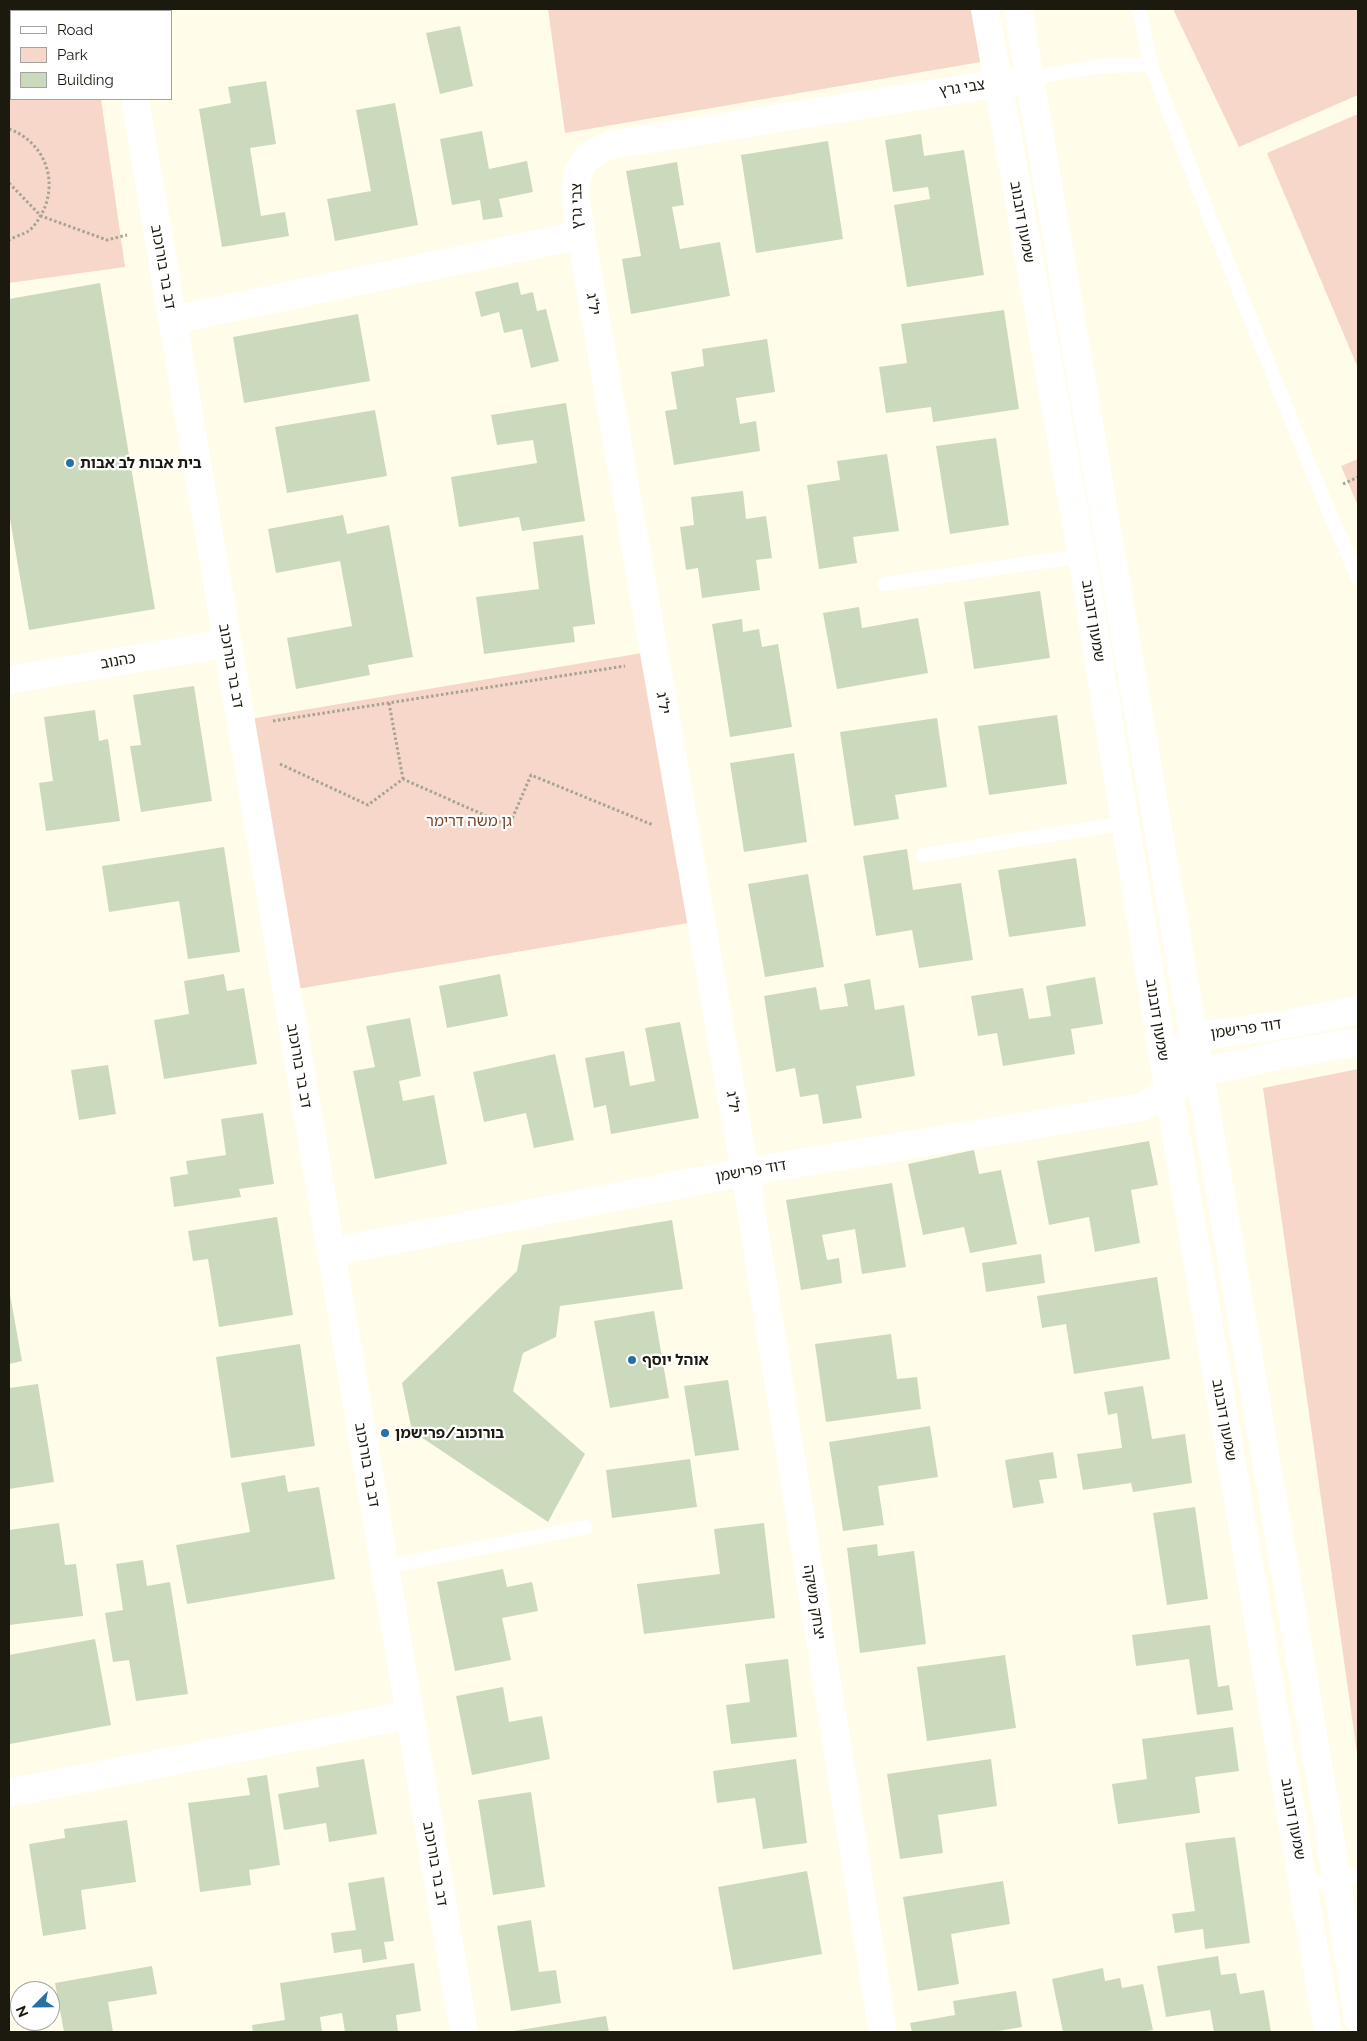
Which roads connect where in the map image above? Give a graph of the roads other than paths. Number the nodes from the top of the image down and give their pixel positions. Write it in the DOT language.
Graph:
graph roads {
  1 [pos="985,9"];
  2 [pos="1018,9"];
  3 [pos="1139,9"];
  4 [pos="1151,65"];
  5 [pos="1031,78"];
  6 [pos="997,82"];
  7 [pos="135,100"];
  8 [pos="581,235"];
  9 [pos="172,320"];
  10 [pos="1082,556"];
  11 [pos="1358,578"];
  12 [pos="885,584"];
  13 [pos="227,643"];
  14 [pos="9,680"];
  15 [pos="1126,823"];
  16 [pos="923,855"];
  17 [pos="1358,1010"];
  18 [pos="1192,1037"];
  19 [pos="1358,1042"];
  20 [pos="1201,1072"];
  21 [pos="1168,1092"];
  22 [pos="745,1172"];
  23 [pos="331,1252"];
  24 [pos="586,1527"];
  25 [pos="385,1567"];
  26 [pos="410,1715"];
  27 [pos="9,1793"];
  28 [pos="1347,1877"];
  29 [pos="1304,1885"];
  30 [pos="1358,2018"];
  31 [pos="464,2032"];
  32 [pos="882,2032"];
  33 [pos="1328,2032"];
  1 -- 6 [label="street, שמעון דובנוב"];
  2 -- 5 [label="street, שמעון דובנוב"];
  3 -- 4 [label="lane"];
  4 -- 5 [label="lane"];
  4 -- 11 [label="lane"];
  5 -- 6 [label="street, צבי גרץ"];
  5 -- 18 [label="street, שמעון דובנוב"];
  6 -- 8 [label="street, צבי גרץ"];
  6 -- 10 [label="street, שמעון דובנוב"];
  7 -- 9 [label="street, דב בר בורוכוב"];
  8 -- 9 [label="street, צבי גרץ"];
  8 -- 22 [label="street, יל\"ג"];
  9 -- 13 [label="street, דב בר בורוכוב"];
  10 -- 12 [label="lane"];
  10 -- 15 [label="street, שמעון דובנוב"];
  13 -- 14 [label="street, כהנוב"];
  13 -- 23 [label="street, דב בר בורוכוב"];
  15 -- 16 [label="lane"];
  15 -- 21 [label="street, שמעון דובנוב"];
  17 -- 18 [label="street, דוד פרישמן"];
  18 -- 20 [label="street, שמעון דובנוב"];
  18 -- 21 [label="street, דוד פרישמן"];
  19 -- 20 [label="street, דוד פרישמן"];
  20 -- 21 [label="street, דוד פרישמן"];
  20 -- 28 [label="street, שמעון דובנוב"];
  21 -- 22 [label="street, דוד פרישמן"];
  21 -- 29 [label="street, שמעון דובנוב"];
  22 -- 23 [label="street, דוד פרישמן"];
  22 -- 32 [label="street, יצחק משקה"];
  23 -- 25 [label="street, דב בר בורוכוב"];
  24 -- 25 [label="lane"];
  25 -- 26 [label="street, דב בר בורוכוב"];
  26 -- 27 [label="street"];
  26 -- 31 [label="street, דב בר בורוכוב"];
  28 -- 29 [label="lane"];
  28 -- 30 [label="street, שמעון דובנוב"];
  29 -- 33 [label="street, שמעון דובנוב"];
}
